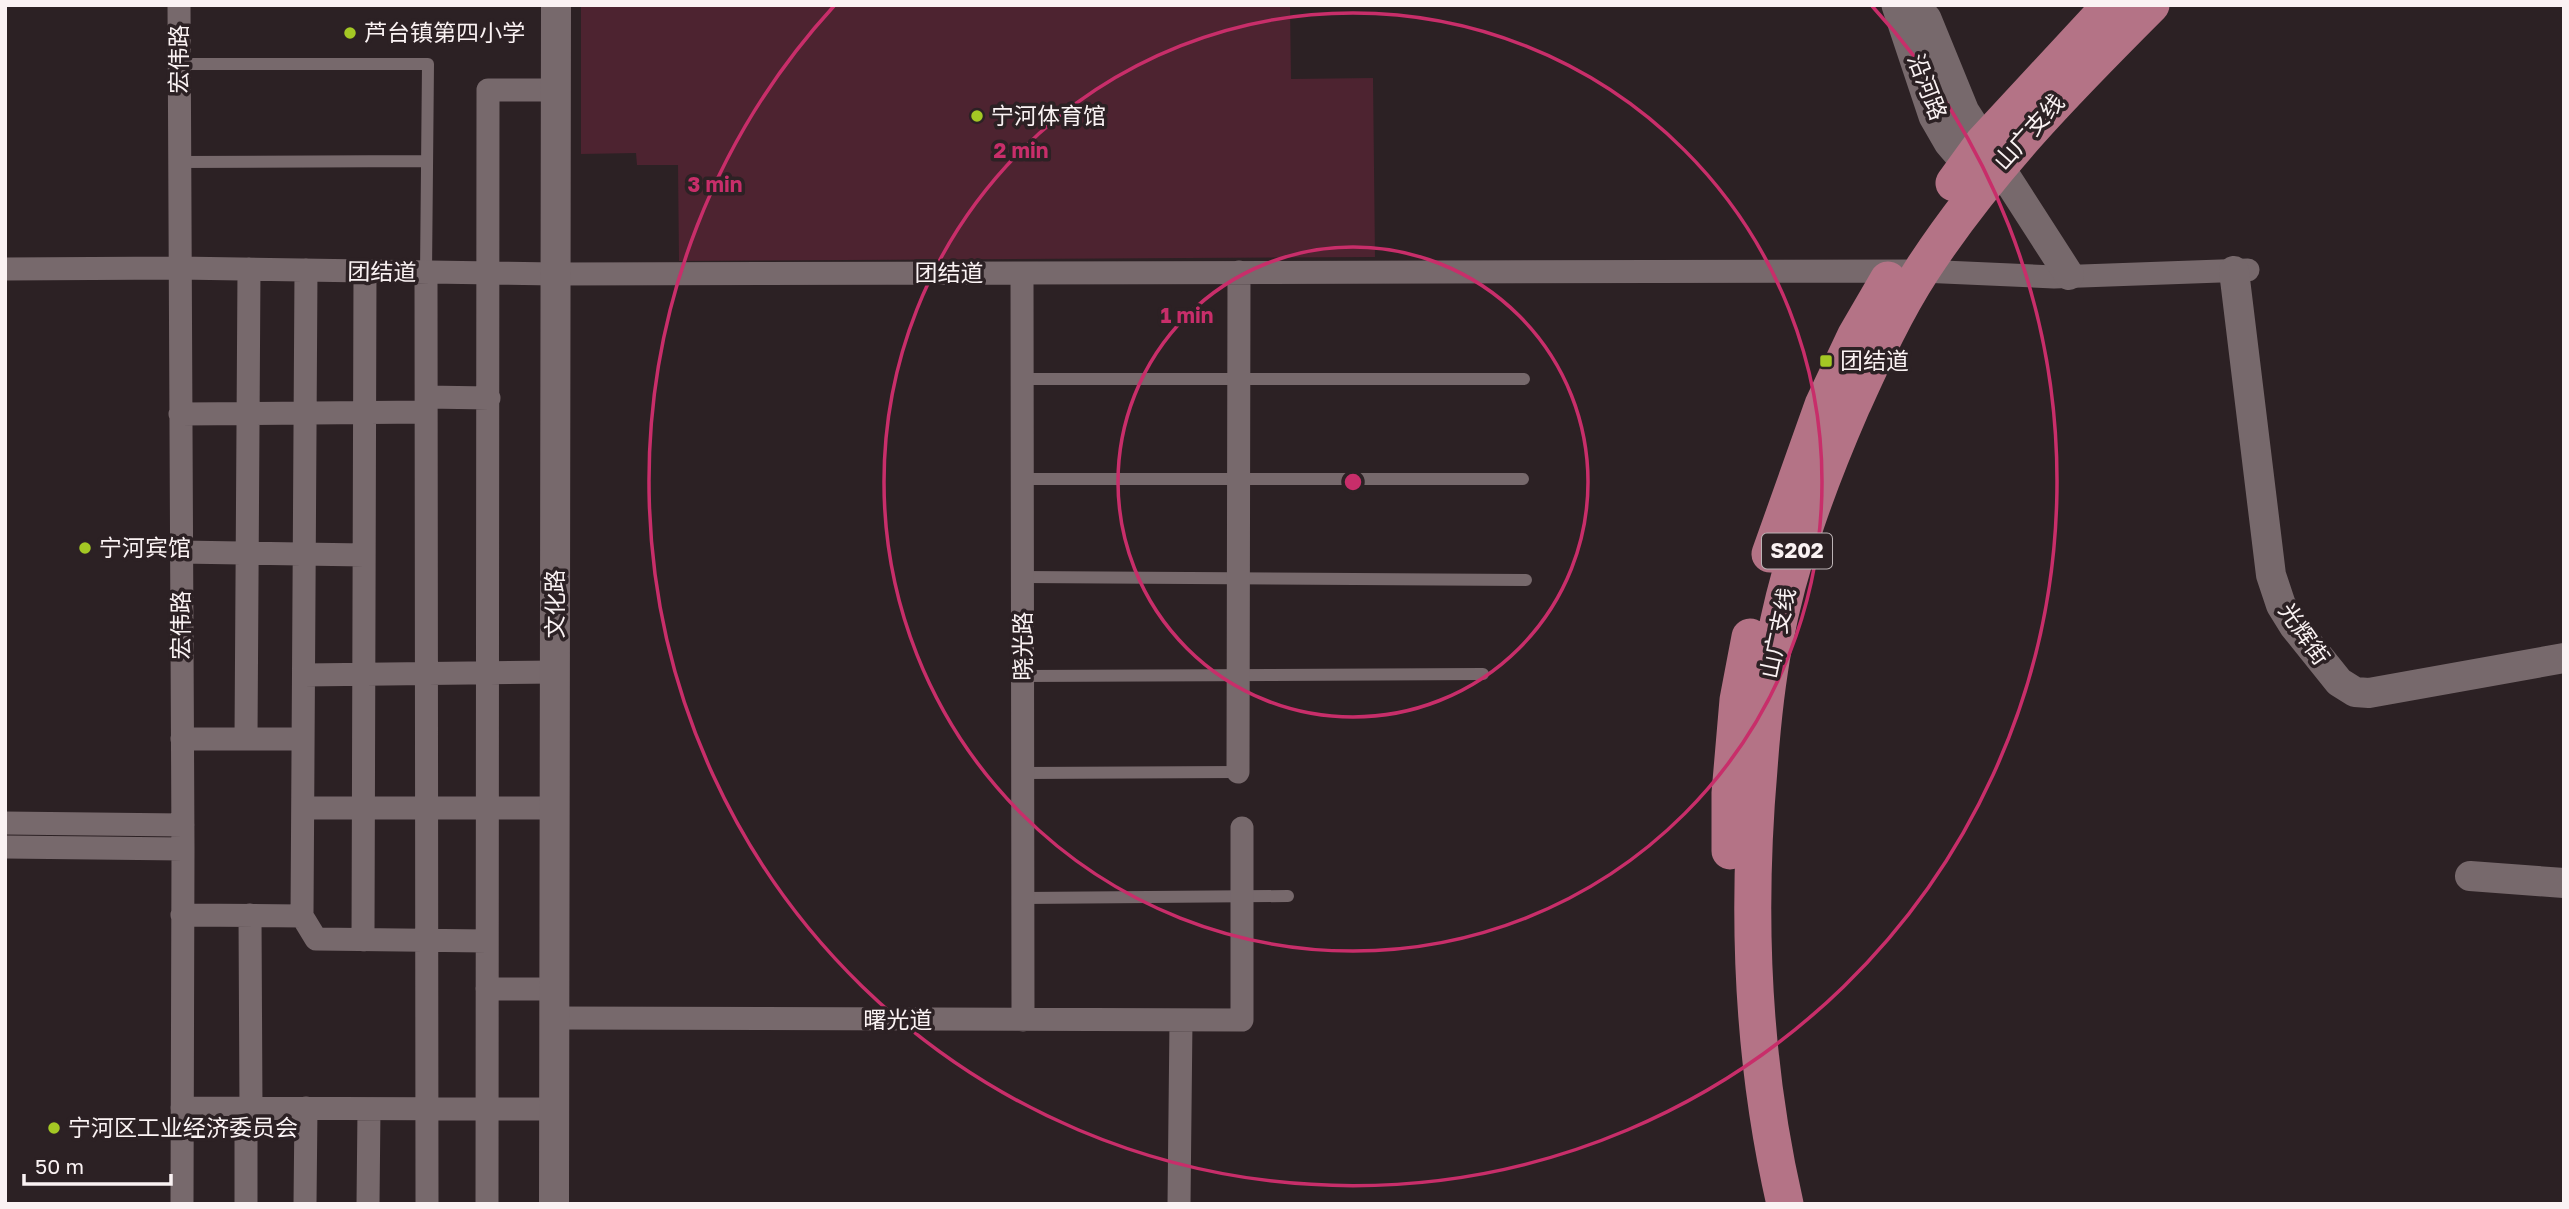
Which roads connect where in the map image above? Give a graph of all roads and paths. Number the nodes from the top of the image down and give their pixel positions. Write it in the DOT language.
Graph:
graph roads {
  1 [pos="179,5"];
  2 [pos="556,5"];
  3 [pos="1898,5"];
  4 [pos="1920,5"];
  5 [pos="2111,5"];
  6 [pos="2151,5"];
  7 [pos="179,64"];
  8 [pos="555,90"];
  9 [pos="427,161"];
  10 [pos="179,162"];
  11 [pos="1984,163"];
  12 [pos="179,268"];
  13 [pos="5,269"];
  14 [pos="249,269"];
  15 [pos="306,270"];
  16 [pos="2241,271"];
  17 [pos="365,272"];
  18 [pos="490,272"];
  19 [pos="1239,272"];
  20 [pos="1907,272"];
  21 [pos="426,273"];
  22 [pos="1022,273"];
  23 [pos="555,274"];
  24 [pos="2062,276"];
  25 [pos="1022,379"];
  26 [pos="1239,379"];
  27 [pos="1524,379"];
  28 [pos="489,398"];
  29 [pos="427,405"];
  30 [pos="248,413"];
  31 [pos="305,413"];
  32 [pos="365,413"];
  33 [pos="180,414"];
  34 [pos="1022,479"];
  35 [pos="1239,479"];
  36 [pos="1522,479"];
  37 [pos="181,552"];
  38 [pos="247,553"];
  39 [pos="304,554"];
  40 [pos="365,555"];
  41 [pos="1023,577"];
  42 [pos="1238,578"];
  43 [pos="1526,580"];
  44 [pos="2564,647"];
  45 [pos="2564,658"];
  46 [pos="555,672"];
  47 [pos="488,674"];
  48 [pos="1483,674"];
  49 [pos="304,675"];
  50 [pos="364,675"];
  51 [pos="427,675"];
  52 [pos="1238,675"];
  53 [pos="1023,676"];
  54 [pos="182,738"];
  55 [pos="246,739"];
  56 [pos="303,739"];
  57 [pos="1238,772"];
  58 [pos="1023,773"];
  59 [pos="303,808"];
  60 [pos="364,808"];
  61 [pos="427,808"];
  62 [pos="488,808"];
  63 [pos="554,808"];
  64 [pos="5,823"];
  65 [pos="183,825"];
  66 [pos="1242,828"];
  67 [pos="5,847"];
  68 [pos="183,849"];
  69 [pos="2470,876"];
  70 [pos="2564,883"];
  71 [pos="1288,896"];
  72 [pos="1242,897"];
  73 [pos="1023,898"];
  74 [pos="182,915"];
  75 [pos="250,915"];
  76 [pos="302,916"];
  77 [pos="363,940"];
  78 [pos="427,940"];
  79 [pos="487,941"];
  80 [pos="487,989"];
  81 [pos="554,1003"];
  82 [pos="1023,1020"];
  83 [pos="1181,1020"];
  84 [pos="182,1108"];
  85 [pos="251,1108"];
  86 [pos="306,1108"];
  87 [pos="369,1109"];
  88 [pos="427,1109"];
  89 [pos="487,1109"];
  90 [pos="554,1109"];
  91 [pos="182,1204"];
  92 [pos="246,1204"];
  93 [pos="305,1204"];
  94 [pos="369,1204"];
  95 [pos="427,1204"];
  96 [pos="487,1204"];
  97 [pos="554,1204"];
  98 [pos="1179,1204"];
  99 [pos="1763,1204"];
  100 [pos="1786,1204"];
  1 -- 7 [label="street, 宏伟路"];
  2 -- 8 [label="street, 文化路"];
  3 -- 11 [label="main road, 沿河路"];
  4 -- 11 [label="main road, 沿河路"];
  5 -- 11 [label="main road, 山广支线 / S202"];
  6 -- 11 [label="main road, 山广支线 / S202"];
  7 -- 9 [label="lane"];
  7 -- 10 [label="street, 宏伟路"];
  8 -- 18 [label="street"];
  8 -- 23 [label="street, 文化路"];
  9 -- 10 [label="lane"];
  9 -- 21 [label="lane"];
  10 -- 12 [label="street, 宏伟路"];
  11 -- 20 [label="main road, 山广支线 / S202"];
  11 -- 24 [label="street"];
  12 -- 13 [label="street, 团结道"];
  12 -- 14 [label="street, 团结道"];
  12 -- 33 [label="street, 宏伟路"];
  14 -- 15 [label="street, 团结道"];
  14 -- 30 [label="street"];
  15 -- 17 [label="street, 团结道"];
  15 -- 31 [label="street"];
  16 -- 24 [label="street, 团结道"];
  16 -- 44 [label="street, 光辉街"];
  16 -- 45 [label="street, 光辉街"];
  17 -- 21 [label="street, 团结道"];
  17 -- 32 [label="street"];
  18 -- 21 [label="street, 团结道"];
  18 -- 23 [label="street, 团结道"];
  18 -- 28 [label="street"];
  19 -- 20 [label="street, 团结道"];
  19 -- 22 [label="street, 团结道"];
  19 -- 26 [label="street"];
  20 -- 24 [label="street, 团结道"];
  20 -- 99 [label="main road, 山广支线 / S202"];
  20 -- 100 [label="main road, 山广支线 / S202"];
  21 -- 29 [label="street"];
  22 -- 23 [label="street, 团结道"];
  22 -- 25 [label="street, 晓光路"];
  23 -- 46 [label="street, 文化路"];
  25 -- 26 [label="lane"];
  25 -- 34 [label="street, 晓光路"];
  26 -- 27 [label="lane"];
  26 -- 35 [label="street"];
  28 -- 29 [label="street"];
  28 -- 47 [label="street"];
  29 -- 32 [label="street"];
  29 -- 51 [label="street"];
  30 -- 31 [label="street"];
  30 -- 33 [label="street"];
  30 -- 38 [label="street"];
  31 -- 32 [label="street"];
  31 -- 39 [label="street"];
  32 -- 40 [label="street"];
  33 -- 37 [label="street, 宏伟路"];
  34 -- 35 [label="lane"];
  34 -- 41 [label="street, 晓光路"];
  35 -- 36 [label="lane"];
  35 -- 42 [label="street"];
  37 -- 38 [label="street"];
  37 -- 54 [label="street, 宏伟路"];
  38 -- 39 [label="street"];
  38 -- 55 [label="street"];
  39 -- 40 [label="street"];
  39 -- 49 [label="street"];
  40 -- 50 [label="street"];
  41 -- 42 [label="lane"];
  41 -- 53 [label="street, 晓光路"];
  42 -- 43 [label="lane"];
  42 -- 52 [label="street"];
  46 -- 47 [label="street"];
  46 -- 63 [label="street, 文化路"];
  47 -- 51 [label="street"];
  47 -- 62 [label="street"];
  48 -- 52 [label="lane"];
  49 -- 50 [label="street"];
  49 -- 56 [label="street"];
  50 -- 51 [label="street"];
  50 -- 60 [label="street"];
  51 -- 61 [label="street"];
  52 -- 53 [label="lane"];
  52 -- 57 [label="street"];
  53 -- 58 [label="street, 晓光路"];
  54 -- 55 [label="street"];
  54 -- 65 [label="street, 宏伟路"];
  55 -- 56 [label="street"];
  56 -- 59 [label="street"];
  57 -- 58 [label="lane"];
  58 -- 73 [label="street, 晓光路"];
  59 -- 60 [label="street"];
  59 -- 76 [label="street"];
  60 -- 61 [label="street"];
  60 -- 77 [label="street"];
  61 -- 62 [label="street"];
  61 -- 78 [label="street"];
  62 -- 63 [label="street"];
  62 -- 79 [label="street"];
  63 -- 81 [label="street, 文化路"];
  64 -- 65 [label="street"];
  65 -- 68 [label="street, 宏伟路"];
  66 -- 72 [label="street"];
  67 -- 68 [label="street"];
  68 -- 74 [label="street, 宏伟路"];
  69 -- 70 [label="street"];
  71 -- 72 [label="lane"];
  72 -- 73 [label="lane"];
  72 -- 83 [label="street, 曙光道"];
  73 -- 82 [label="street, 晓光路"];
  74 -- 75 [label="street"];
  74 -- 84 [label="street, 宏伟路"];
  75 -- 76 [label="street"];
  75 -- 85 [label="street"];
  76 -- 77 [label="street"];
  77 -- 78 [label="street"];
  78 -- 79 [label="street"];
  78 -- 88 [label="street"];
  79 -- 80 [label="street"];
  80 -- 81 [label="street, 曙光道"];
  80 -- 89 [label="street"];
  81 -- 82 [label="street, 曙光道"];
  81 -- 90 [label="street, 文化路"];
  82 -- 83 [label="street, 曙光道"];
  83 -- 98 [label="street"];
  84 -- 85 [label="street"];
  84 -- 91 [label="street, 宏伟路"];
  85 -- 86 [label="street"];
  85 -- 92 [label="street"];
  86 -- 87 [label="street"];
  86 -- 93 [label="street"];
  87 -- 88 [label="street"];
  87 -- 94 [label="street"];
  88 -- 89 [label="street"];
  88 -- 95 [label="street"];
  89 -- 90 [label="street"];
  89 -- 96 [label="street"];
  90 -- 97 [label="street, 文化路"];
}
